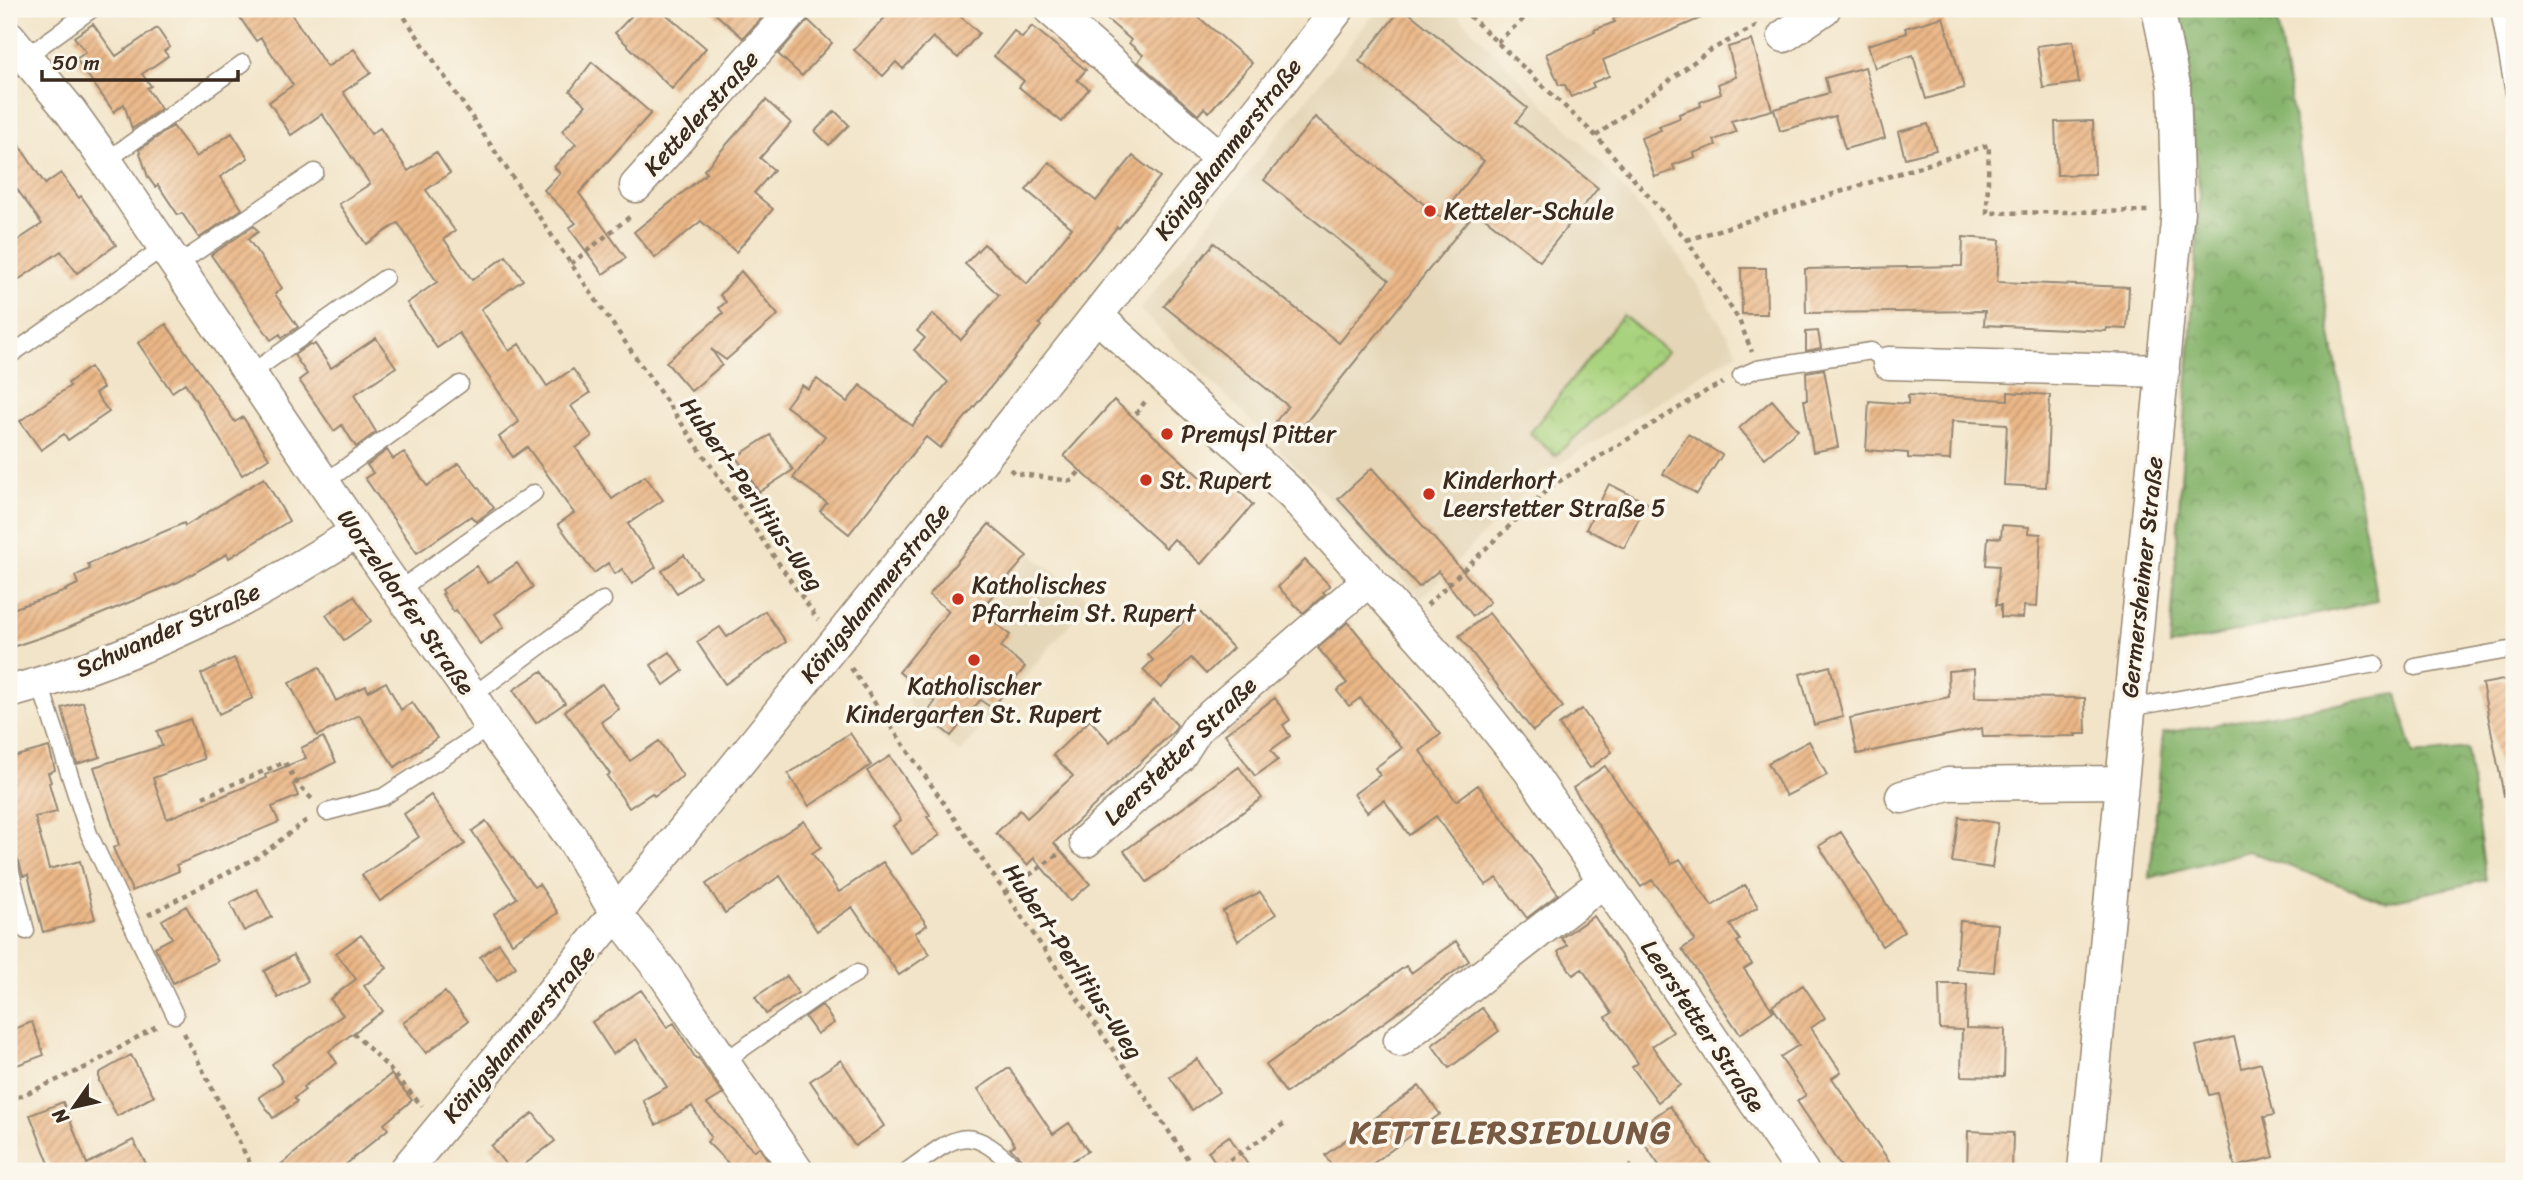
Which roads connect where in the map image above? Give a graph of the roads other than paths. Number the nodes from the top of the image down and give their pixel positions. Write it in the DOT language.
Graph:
graph roads {
  1 [pos="92,9"];
  2 [pos="794,9"];
  3 [pos="1050,9"];
  4 [pos="1338,9"];
  5 [pos="1824,9"];
  6 [pos="2158,9"];
  7 [pos="2498,9"];
  8 [pos="1784,36"];
  9 [pos="18,46"];
  10 [pos="243,63"];
  11 [pos="2514,93"];
  12 [pos="1221,159"];
  13 [pos="106,161"];
  14 [pos="315,172"];
  15 [pos="635,186"];
  16 [pos="171,256"];
  17 [pos="385,278"];
  18 [pos="1097,316"];
  19 [pos="9,356"];
  20 [pos="1889,363"];
  21 [pos="2163,371"];
  22 [pos="250,374"];
  23 [pos="1741,376"];
  24 [pos="460,384"];
  25 [pos="324,482"];
  26 [pos="534,493"];
  27 [pos="357,532"];
  28 [pos="1369,580"];
  29 [pos="398,590"];
  30 [pos="603,600"];
  31 [pos="2514,649"];
  32 [pos="2375,664"];
  33 [pos="2415,667"];
  34 [pos="40,684"];
  35 [pos="9,692"];
  36 [pos="472,696"];
  37 [pos="2129,708"];
  38 [pos="490,727"];
  39 [pos="2121,782"];
  40 [pos="1902,797"];
  41 [pos="327,812"];
  42 [pos="1086,841"];
  43 [pos="9,864"];
  44 [pos="1604,881"];
  45 [pos="617,915"];
  46 [pos="26,931"];
  47 [pos="857,973"];
  48 [pos="175,1015"];
  49 [pos="1400,1040"];
  50 [pos="722,1063"];
  51 [pos="405,1171"];
  52 [pos="797,1171"];
  53 [pos="907,1171"];
  54 [pos="1019,1171"];
  55 [pos="1802,1171"];
  56 [pos="2084,1171"];
  1 -- 9 [label="lane"];
  2 -- 15 [label="street, Kettelerstraße"];
  3 -- 12 [label="street"];
  4 -- 12 [label="street, Königshammerstraße"];
  5 -- 8 [label="street"];
  6 -- 21 [label="street, Germersheimer Straße"];
  7 -- 11 [label="lane"];
  9 -- 13 [label="street, Worzeldorfer Straße"];
  10 -- 13 [label="lane"];
  12 -- 18 [label="street, Königshammerstraße"];
  13 -- 16 [label="street, Worzeldorfer Straße"];
  14 -- 16 [label="lane"];
  16 -- 19 [label="lane"];
  16 -- 22 [label="street, Worzeldorfer Straße"];
  17 -- 22 [label="lane"];
  18 -- 28 [label="street, Leerstetter Straße"];
  18 -- 45 [label="street, Königshammerstraße"];
  20 -- 21 [label="street"];
  20 -- 23 [label="lane"];
  21 -- 37 [label="street, Germersheimer Straße"];
  22 -- 25 [label="street, Worzeldorfer Straße"];
  24 -- 25 [label="lane"];
  25 -- 27 [label="street, Worzeldorfer Straße"];
  26 -- 29 [label="lane"];
  27 -- 29 [label="street, Worzeldorfer Straße"];
  27 -- 34 [label="street, Schwander Straße"];
  28 -- 42 [label="street, Leerstetter Straße"];
  28 -- 44 [label="street, Leerstetter Straße"];
  29 -- 36 [label="street, Worzeldorfer Straße"];
  30 -- 36 [label="lane"];
  31 -- 33 [label="lane"];
  32 -- 37 [label="lane"];
  34 -- 35 [label="street, Schwander Straße"];
  34 -- 48 [label="lane"];
  36 -- 38 [label="street, Worzeldorfer Straße"];
  37 -- 39 [label="street, Germersheimer Straße"];
  38 -- 41 [label="lane"];
  38 -- 45 [label="street, Worzeldorfer Straße"];
  39 -- 40 [label="street"];
  39 -- 56 [label="street, Germersheimer Straße"];
  43 -- 46 [label="lane"];
  44 -- 49 [label="street"];
  44 -- 55 [label="street, Leerstetter Straße"];
  45 -- 50 [label="street, Worzeldorfer Straße"];
  45 -- 51 [label="street, Königshammerstraße"];
  47 -- 50 [label="lane"];
  50 -- 52 [label="street, Worzeldorfer Straße"];
  53 -- 54 [label="lane"];
}
